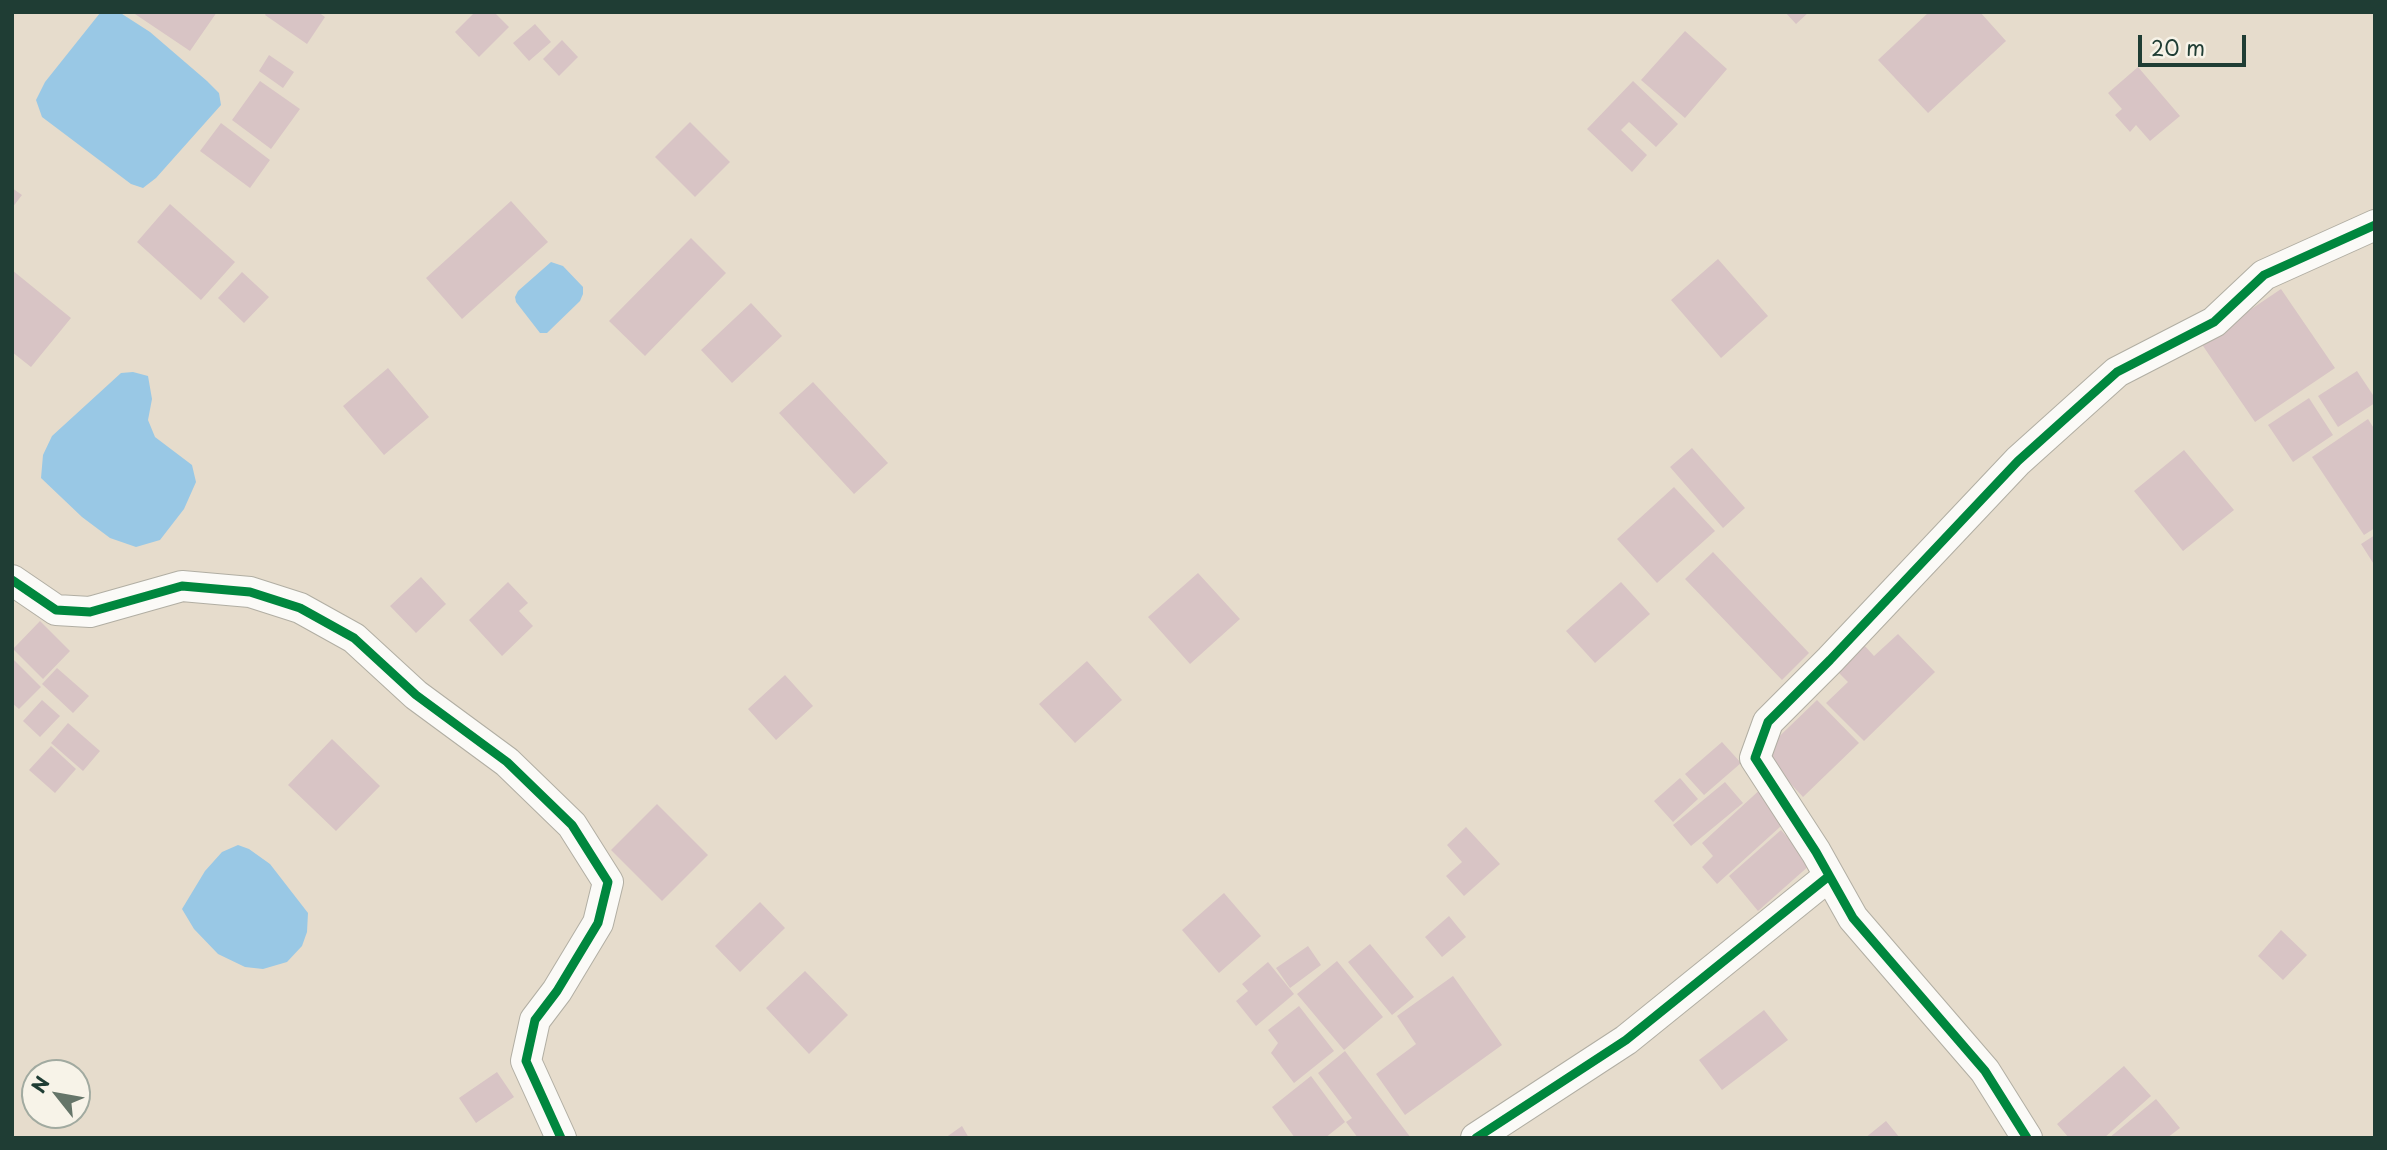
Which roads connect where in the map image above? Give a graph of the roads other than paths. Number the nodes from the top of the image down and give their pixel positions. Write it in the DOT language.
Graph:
graph roads {
  1 [pos="2375,225"];
  2 [pos="12,580"];
  3 [pos="1829,876"];
  4 [pos="561,1138"];
  5 [pos="1476,1138"];
  6 [pos="2027,1138"];
  1 -- 3 [label="street"];
  2 -- 4 [label="street"];
  3 -- 5 [label="street"];
  3 -- 6 [label="street"];
}
